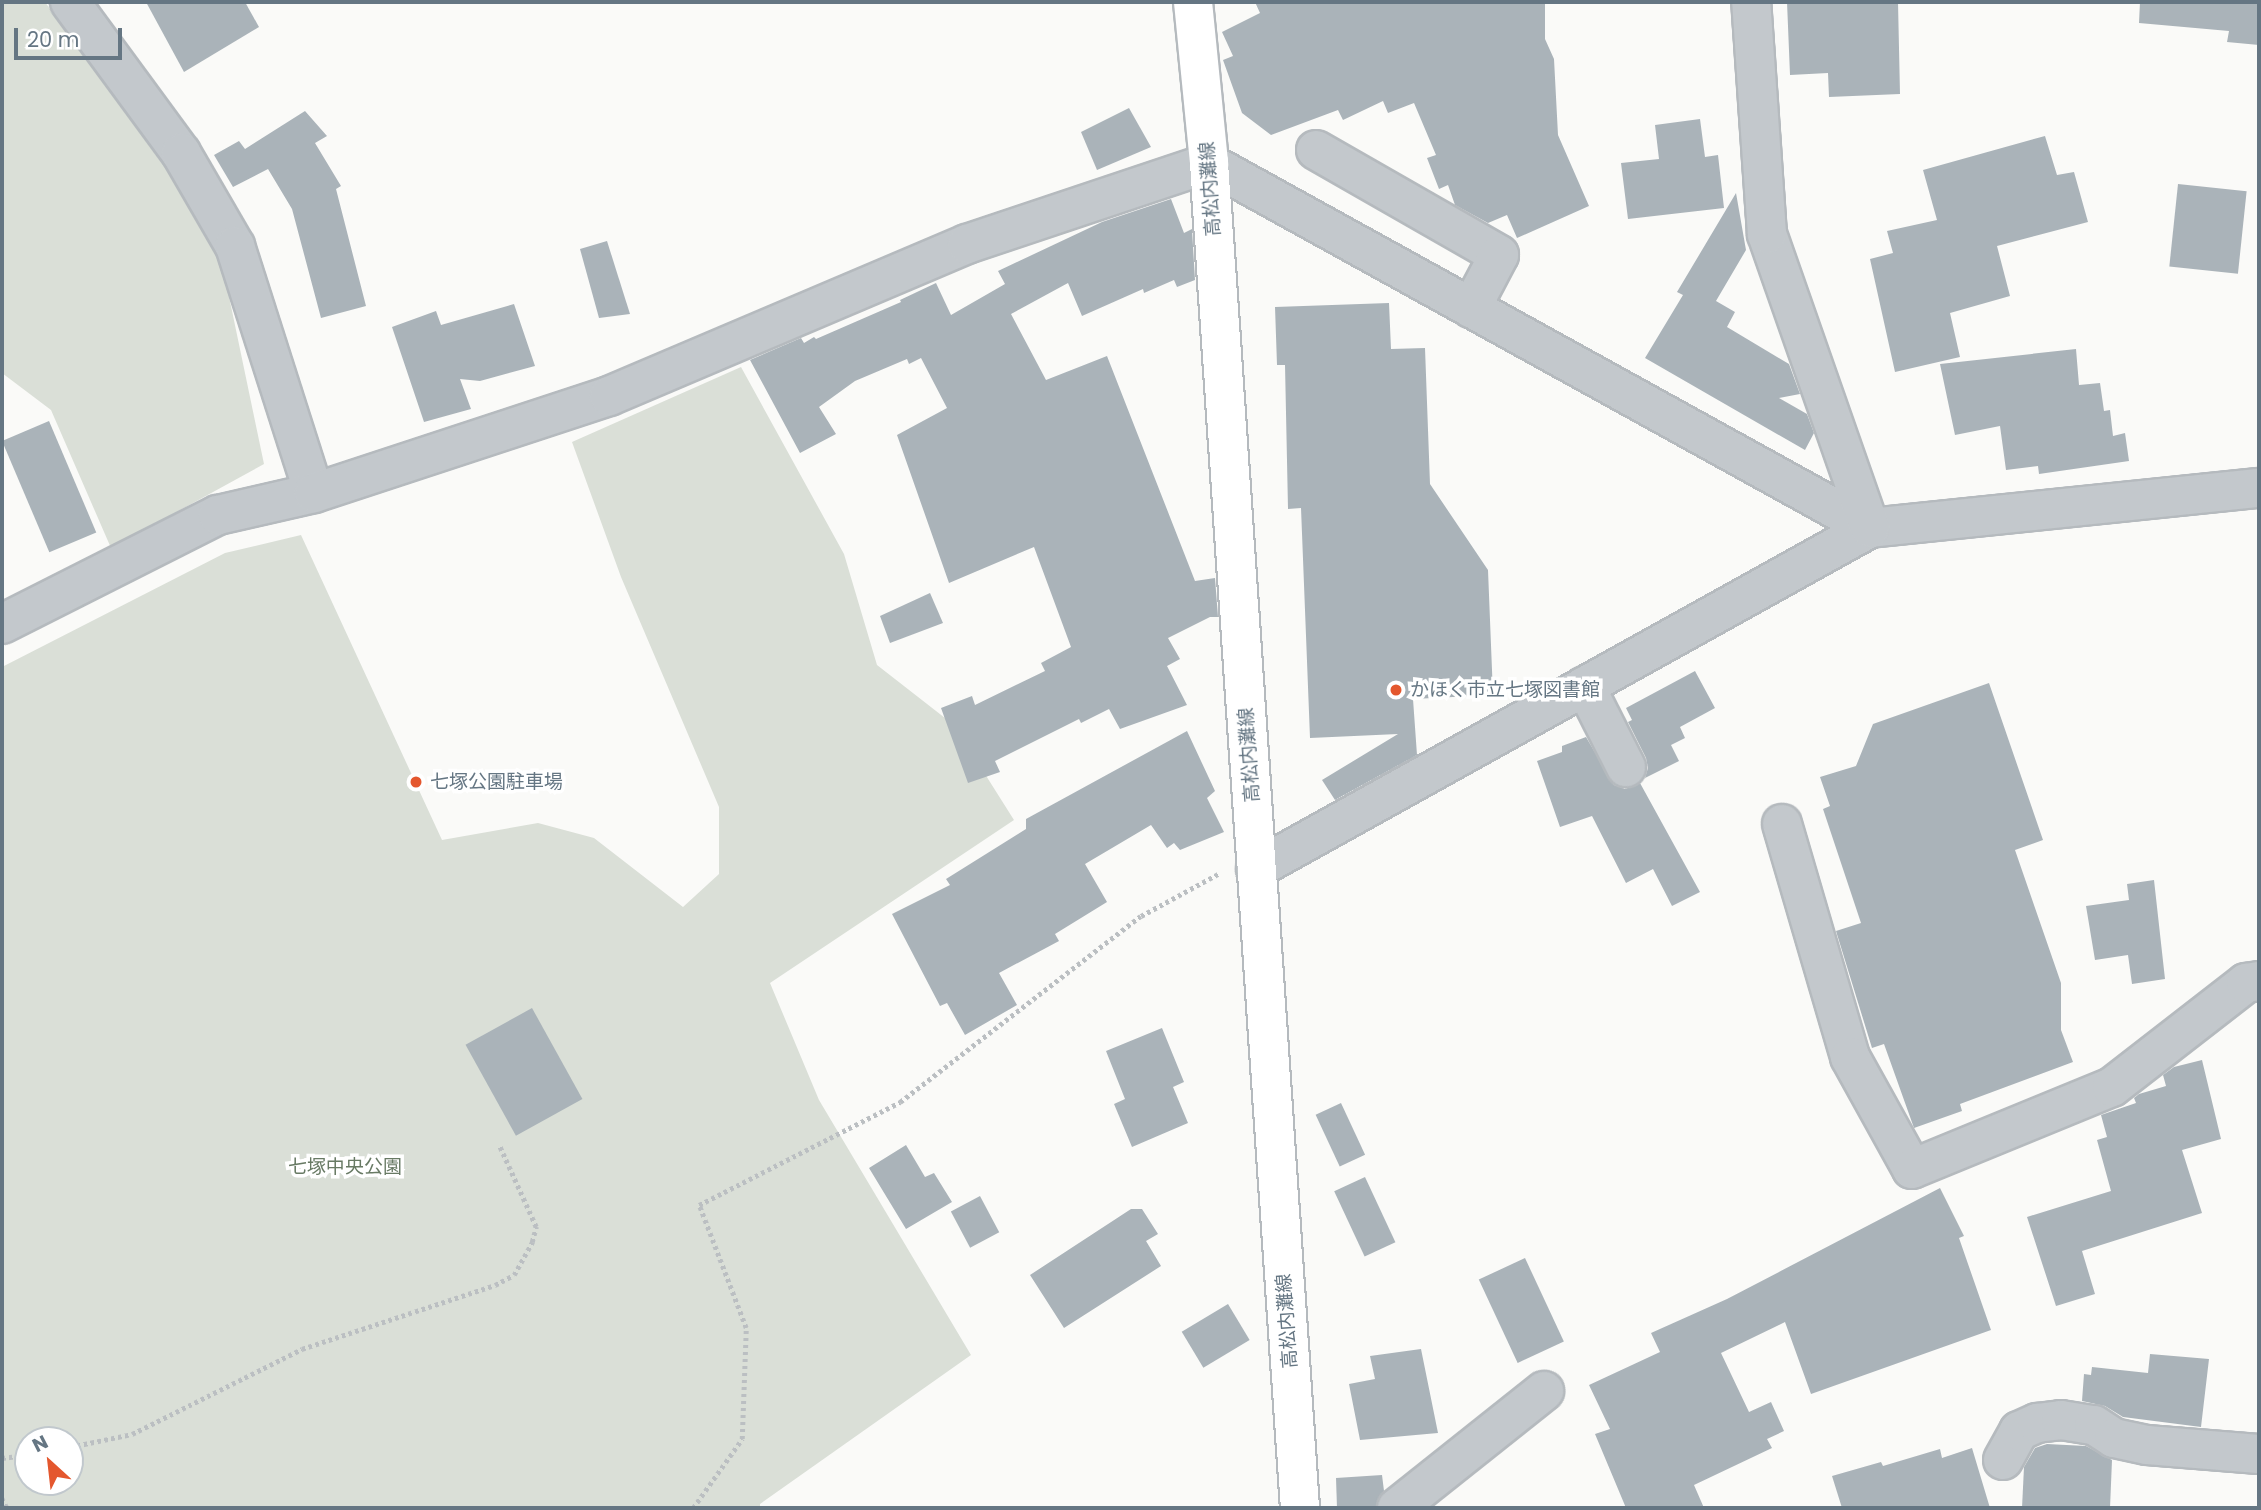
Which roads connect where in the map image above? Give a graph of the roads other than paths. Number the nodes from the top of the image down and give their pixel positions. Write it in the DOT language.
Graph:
graph roads {
  1 [pos="70,2"];
  2 [pos="1193,2"];
  3 [pos="1751,2"];
  4 [pos="1317,150"];
  5 [pos="1209,163"];
  6 [pos="1471,308"];
  7 [pos="2259,488"];
  8 [pos="314,493"];
  9 [pos="1870,528"];
  10 [pos="2,624"];
  11 [pos="1585,687"];
  12 [pos="1626,767"];
  13 [pos="1782,824"];
  14 [pos="1256,869"];
  15 [pos="2259,982"];
  16 [pos="1545,1391"];
  17 [pos="2259,1454"];
  18 [pos="2003,1460"];
  19 [pos="1300,1508"];
  20 [pos="1396,1508"];
  1 -- 8 [label="street"];
  2 -- 5 [label="main road, 高松内灘線"];
  3 -- 9 [label="street"];
  4 -- 6 [label="street"];
  5 -- 6 [label="street"];
  5 -- 8 [label="street"];
  5 -- 14 [label="main road, 高松内灘線"];
  6 -- 9 [label="street"];
  7 -- 9 [label="street"];
  8 -- 10 [label="street"];
  9 -- 11 [label="street"];
  11 -- 12 [label="street"];
  11 -- 14 [label="street"];
  13 -- 15 [label="street"];
  14 -- 19 [label="main road, 高松内灘線"];
  16 -- 20 [label="street"];
  17 -- 18 [label="street"];
}
